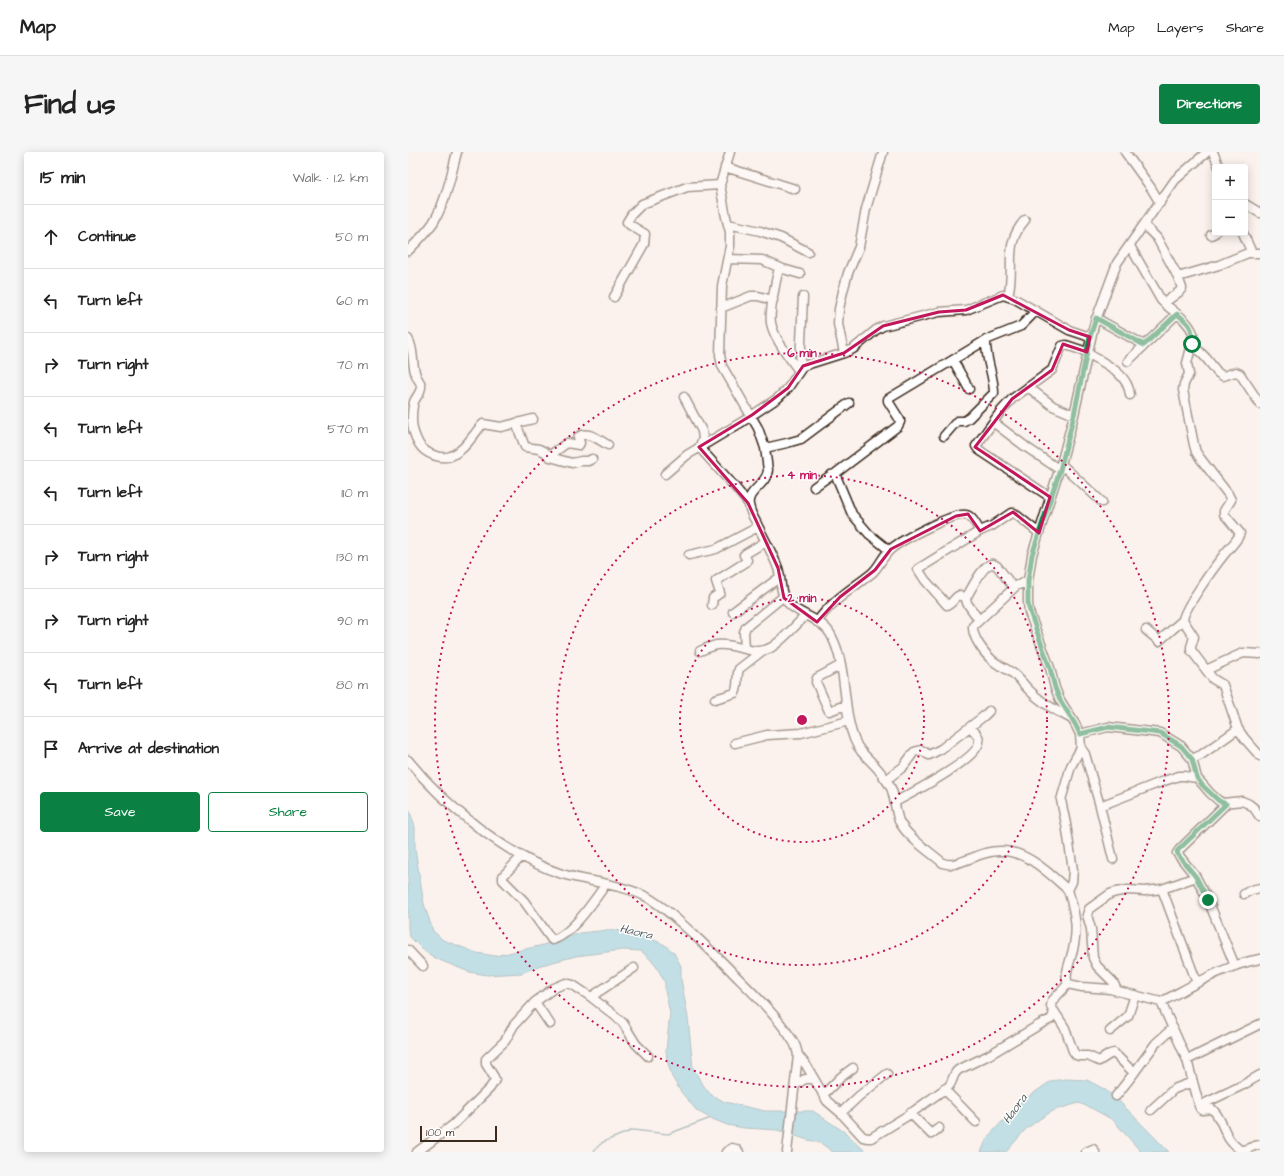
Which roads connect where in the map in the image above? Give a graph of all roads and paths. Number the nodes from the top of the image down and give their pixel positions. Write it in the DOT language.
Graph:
graph roads {
  1 [pos="457,152"];
  2 [pos="730,152"];
  3 [pos="883,152"];
  4 [pos="1125,152"];
  5 [pos="1207,152"];
  6 [pos="1213,152"];
  7 [pos="1218,164"];
  8 [pos="725,167"];
  9 [pos="720,185"];
  10 [pos="795,189"];
  11 [pos="1160,203"];
  12 [pos="1248,206"];
  13 [pos="1260,213"];
  14 [pos="1025,220"];
  15 [pos="728,224"];
  16 [pos="1144,225"];
  17 [pos="1245,236"];
  18 [pos="1130,246"];
  19 [pos="408,251"];
  20 [pos="808,252"];
  21 [pos="1256,253"];
  22 [pos="728,259"];
  23 [pos="779,268"];
  24 [pos="800,274"];
  25 [pos="1178,277"];
  26 [pos="1008,296"];
  27 [pos="614,297"];
  28 [pos="803,297"];
  29 [pos="773,300"];
  30 [pos="1164,303"];
  31 [pos="721,308"];
  32 [pos="1036,312"];
  33 [pos="1177,314"];
  34 [pos="1096,318"];
  35 [pos="1090,337"];
  36 [pos="408,339"];
  37 [pos="986,340"];
  38 [pos="1192,344"];
  39 [pos="1144,345"];
  40 [pos="844,353"];
  41 [pos="1087,353"];
  42 [pos="952,360"];
  43 [pos="1128,361"];
  44 [pos="800,370"];
  45 [pos="1028,387"];
  46 [pos="969,389"];
  47 [pos="1130,395"];
  48 [pos="684,397"];
  49 [pos="1259,400"];
  50 [pos="849,403"];
  51 [pos="1074,415"];
  52 [pos="752,416"];
  53 [pos="533,419"];
  54 [pos="993,422"];
  55 [pos="516,423"];
  56 [pos="944,436"];
  57 [pos="412,437"];
  58 [pos="608,445"];
  59 [pos="699,447"];
  60 [pos="765,448"];
  61 [pos="548,456"];
  62 [pos="592,459"];
  63 [pos="1060,467"];
  64 [pos="665,474"];
  65 [pos="836,474"];
  66 [pos="814,487"];
  67 [pos="1050,497"];
  68 [pos="1102,502"];
  69 [pos="748,503"];
  70 [pos="758,527"];
  71 [pos="980,530"];
  72 [pos="1039,533"];
  73 [pos="765,542"];
  74 [pos="889,550"];
  75 [pos="689,555"];
  76 [pos="780,577"];
  77 [pos="1028,581"];
  78 [pos="1014,588"];
  79 [pos="784,596"];
  80 [pos="966,598"];
  81 [pos="712,605"];
  82 [pos="733,612"];
  83 [pos="806,615"];
  84 [pos="979,620"];
  85 [pos="1182,620"];
  86 [pos="817,622"];
  87 [pos="1146,630"];
  88 [pos="745,649"];
  89 [pos="700,651"];
  90 [pos="762,651"];
  91 [pos="1260,654"];
  92 [pos="841,665"];
  93 [pos="1206,670"];
  94 [pos="715,699"];
  95 [pos="846,705"];
  96 [pos="989,711"];
  97 [pos="1071,718"];
  98 [pos="849,721"];
  99 [pos="970,727"];
  100 [pos="1238,729"];
  101 [pos="1080,734"];
  102 [pos="735,743"];
  103 [pos="1081,748"];
  104 [pos="1260,756"];
  105 [pos="1192,759"];
  106 [pos="408,760"];
  107 [pos="1197,778"];
  108 [pos="886,780"];
  109 [pos="894,802"];
  110 [pos="1226,804"];
  111 [pos="1100,806"];
  112 [pos="1260,817"];
  113 [pos="522,856"];
  114 [pos="1113,858"];
  115 [pos="1196,877"];
  116 [pos="606,884"];
  117 [pos="1260,888"];
  118 [pos="1068,890"];
  119 [pos="1162,890"];
  120 [pos="1244,894"];
  121 [pos="408,950"];
  122 [pos="1260,959"];
  123 [pos="423,966"];
  124 [pos="1236,966"];
  125 [pos="634,968"];
  126 [pos="1197,983"];
  127 [pos="1068,984"];
  128 [pos="1117,990"];
  129 [pos="1135,995"];
  130 [pos="591,997"];
  131 [pos="535,1002"];
  132 [pos="1161,1002"];
  133 [pos="1054,1011"];
  134 [pos="550,1024"];
  135 [pos="1260,1024"];
  136 [pos="1173,1028"];
  137 [pos="1110,1031"];
  138 [pos="798,1055"];
  139 [pos="648,1056"];
  140 [pos="1187,1060"];
  141 [pos="853,1068"];
  142 [pos="1134,1073"];
  143 [pos="887,1074"];
  144 [pos="1260,1075"];
  145 [pos="814,1079"];
  146 [pos="1193,1082"];
  147 [pos="795,1087"];
  148 [pos="944,1089"];
  149 [pos="823,1095"];
  150 [pos="1116,1096"];
  151 [pos="1199,1106"];
  152 [pos="1151,1110"];
  153 [pos="840,1113"];
  154 [pos="910,1114"];
  155 [pos="976,1122"];
  156 [pos="939,1128"];
  157 [pos="1260,1145"];
  158 [pos="788,1149"];
  159 [pos="417,1152"];
  160 [pos="726,1152"];
  161 [pos="739,1152"];
  162 [pos="1086,1152"];
  163 [pos="1095,1152"];
  1 -- 19 [label="street"];
  2 -- 8 [label="street"];
  3 -- 40 [label="street"];
  4 -- 11 [label="street"];
  5 -- 11 [label="street"];
  6 -- 7 [label="street"];
  8 -- 9 [label="street"];
  8 -- 10 [label="street"];
  9 -- 15 [label="street"];
  9 -- 27 [label="street"];
  11 -- 16 [label="street"];
  12 -- 13 [label="street"];
  14 -- 26 [label="street"];
  15 -- 20 [label="street"];
  15 -- 22 [label="street"];
  16 -- 18 [label="street"];
  16 -- 25 [label="street"];
  17 -- 21 [label="street"];
  18 -- 30 [label="street"];
  18 -- 34 [label="street"];
  21 -- 25 [label="street"];
  22 -- 23 [label="street"];
  22 -- 31 [label="street"];
  23 -- 24 [label="street"];
  23 -- 29 [label="street"];
  25 -- 30 [label="street"];
  26 -- 32 [label="street"];
  26 -- 40 [label="street"];
  28 -- 44 [label="street"];
  29 -- 31 [label="street"];
  29 -- 44 [label="street"];
  30 -- 33 [label="street"];
  31 -- 52 [label="street"];
  32 -- 35 [label="street"];
  32 -- 37 [label="street"];
  33 -- 38 [label="street"];
  33 -- 39 [label="street"];
  34 -- 35 [label="street"];
  34 -- 39 [label="street"];
  35 -- 41 [label="street"];
  36 -- 57 [label="street"];
  37 -- 42 [label="street"];
  37 -- 56 [label="street"];
  38 -- 49 [label="street"];
  38 -- 85 [label="street"];
  39 -- 43 [label="street"];
  40 -- 44 [label="street"];
  41 -- 45 [label="street"];
  41 -- 47 [label="street"];
  41 -- 51 [label="street"];
  42 -- 46 [label="street"];
  42 -- 65 [label="street"];
  44 -- 52 [label="street"];
  45 -- 51 [label="street"];
  45 -- 54 [label="street"];
  48 -- 59 [label="street"];
  50 -- 60 [label="street"];
  51 -- 63 [label="street"];
  52 -- 59 [label="street"];
  52 -- 60 [label="street"];
  53 -- 55 [label="street"];
  54 -- 63 [label="street"];
  54 -- 67 [label="street"];
  55 -- 57 [label="street"];
  55 -- 61 [label="street"];
  58 -- 61 [label="street"];
  59 -- 64 [label="street"];
  59 -- 69 [label="street"];
  60 -- 69 [label="street"];
  61 -- 62 [label="street"];
  63 -- 67 [label="street"];
  63 -- 68 [label="street"];
  65 -- 66 [label="street"];
  65 -- 74 [label="street"];
  67 -- 72 [label="street"];
  69 -- 70 [label="street"];
  70 -- 73 [label="street"];
  70 -- 75 [label="street"];
  71 -- 72 [label="street"];
  71 -- 74 [label="street"];
  71 -- 80 [label="street"];
  72 -- 77 [label="street"];
  73 -- 76 [label="street"];
  73 -- 81 [label="street"];
  74 -- 86 [label="street"];
  76 -- 79 [label="street"];
  76 -- 82 [label="street"];
  77 -- 78 [label="street"];
  77 -- 97 [label="street"];
  78 -- 80 [label="street"];
  78 -- 84 [label="street"];
  79 -- 83 [label="street"];
  79 -- 88 [label="street"];
  80 -- 84 [label="street"];
  83 -- 86 [label="street"];
  83 -- 90 [label="street"];
  84 -- 97 [label="street"];
  85 -- 87 [label="street"];
  85 -- 93 [label="street"];
  86 -- 92 [label="street"];
  88 -- 89 [label="street"];
  88 -- 90 [label="street"];
  90 -- 94 [label="street"];
  91 -- 93 [label="street"];
  92 -- 95 [label="street"];
  92 -- 95 [label="street"];
  93 -- 100 [label="street"];
  95 -- 98 [label="street"];
  96 -- 99 [label="street"];
  97 -- 101 [label="street"];
  98 -- 102 [label="street"];
  98 -- 108 [label="street"];
  99 -- 108 [label="street"];
  99 -- 109 [label="street"];
  100 -- 104 [label="street"];
  100 -- 105 [label="street"];
  101 -- 103 [label="street"];
  101 -- 105 [label="street"];
  103 -- 111 [label="street"];
  103 -- 118 [label="street"];
  105 -- 107 [label="street"];
  106 -- 113 [label="street"];
  107 -- 110 [label="street"];
  107 -- 111 [label="street"];
  108 -- 109 [label="street"];
  109 -- 118 [label="street"];
  110 -- 112 [label="street"];
  110 -- 115 [label="street"];
  111 -- 114 [label="street"];
  113 -- 116 [label="street"];
  113 -- 116 [label="street"];
  115 -- 119 [label="street"];
  115 -- 124 [label="street"];
  116 -- 138 [label="street"];
  117 -- 120 [label="street"];
  118 -- 127 [label="street"];
  119 -- 126 [label="street"];
  119 -- 128 [label="street"];
  121 -- 123 [label="street"];
  122 -- 124 [label="street"];
  124 -- 126 [label="street"];
  125 -- 130 [label="street"];
  126 -- 132 [label="street"];
  127 -- 128 [label="street"];
  127 -- 133 [label="street"];
  128 -- 129 [label="street"];
  129 -- 132 [label="street"];
  129 -- 137 [label="street"];
  130 -- 131 [label="street"];
  130 -- 139 [label="street"];
  131 -- 134 [label="street"];
  131 -- 159 [label="street"];
  132 -- 136 [label="street"];
  133 -- 142 [label="street"];
  133 -- 148 [label="street"];
  135 -- 140 [label="street"];
  136 -- 140 [label="street"];
  136 -- 142 [label="street"];
  138 -- 145 [label="street"];
  138 -- 147 [label="street"];
  140 -- 146 [label="street"];
  141 -- 149 [label="street"];
  142 -- 150 [label="street"];
  143 -- 153 [label="street"];
  144 -- 151 [label="street"];
  145 -- 147 [label="street"];
  145 -- 149 [label="street"];
  146 -- 151 [label="street"];
  146 -- 152 [label="street"];
  147 -- 158 [label="street"];
  148 -- 154 [label="street"];
  148 -- 155 [label="street"];
  149 -- 153 [label="street"];
  151 -- 157 [label="street"];
  153 -- 154 [label="street"];
  154 -- 156 [label="street"];
  160 -- 161 [label="street"];
  162 -- 163 [label="street"];
}
